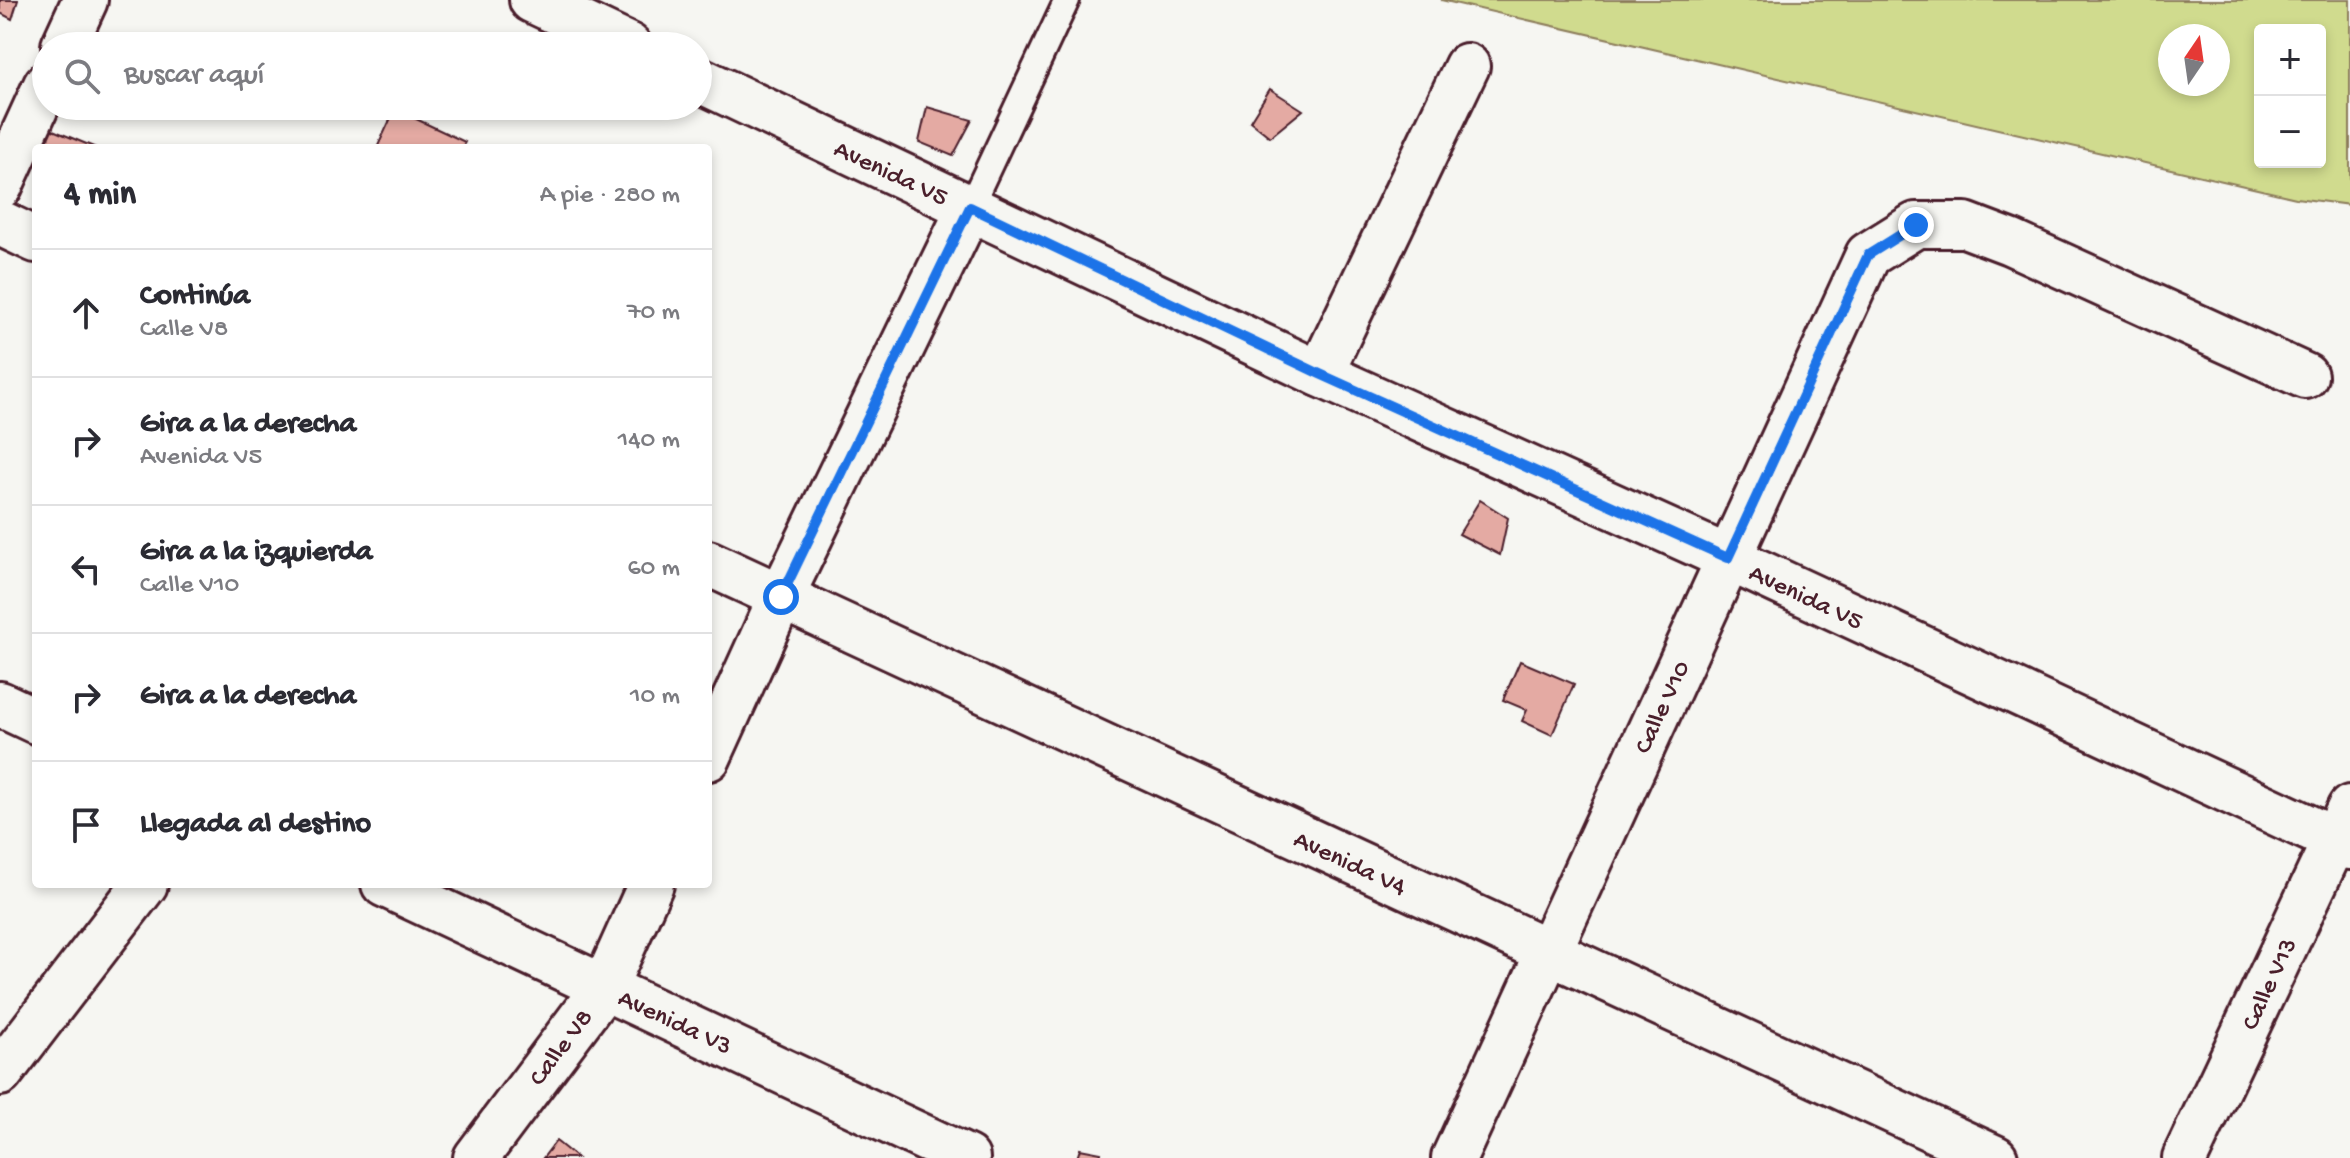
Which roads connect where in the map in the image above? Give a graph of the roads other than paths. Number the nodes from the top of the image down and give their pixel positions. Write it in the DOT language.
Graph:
graph roads {
  1 [pos="85,0"];
  2 [pos="532,0"];
  3 [pos="1067,0"];
  4 [pos="70,32"];
  5 [pos="599,32"];
  6 [pos="1467,66"];
  7 [pos="712,86"];
  8 [pos="32,116"];
  9 [pos="0,186"];
  10 [pos="970,207"];
  11 [pos="0,223"];
  12 [pos="32,238"];
  13 [pos="1320,374"];
  14 [pos="2305,376"];
  15 [pos="1728,558"];
  16 [pos="712,565"];
  17 [pos="781,597"];
  18 [pos="0,704"];
  19 [pos="32,719"];
  20 [pos="712,749"];
  21 [pos="2345,831"];
  22 [pos="142,888"];
  23 [pos="393,888"];
  24 [pos="649,888"];
  25 [pos="1548,951"];
  26 [pos="605,986"];
  27 [pos="0,1073"];
  28 [pos="956,1156"];
  29 [pos="476,1158"];
  30 [pos="1454,1158"];
  31 [pos="1995,1158"];
  32 [pos="2185,1158"];
  1 -- 4 [label="street"];
  2 -- 5 [label="street"];
  3 -- 10 [label="lane"];
  6 -- 13 [label="street"];
  7 -- 10 [label="street, Avenida V5"];
  8 -- 9 [label="street"];
  10 -- 13 [label="street, Avenida V5"];
  10 -- 17 [label="street"];
  11 -- 12 [label="street"];
  13 -- 15 [label="street, Avenida V5"];
  14 -- 15 [label="street, Calle V10"];
  15 -- 21 [label="street, Avenida V5"];
  15 -- 25 [label="street, Calle V10"];
  16 -- 17 [label="street, Avenida V4"];
  17 -- 20 [label="street"];
  17 -- 25 [label="street, Avenida V4"];
  18 -- 19 [label="street"];
  21 -- 32 [label="street, Calle V13"];
  22 -- 27 [label="street"];
  23 -- 26 [label="street, Avenida V3"];
  24 -- 26 [label="street, Calle V8"];
  25 -- 30 [label="street, Calle V10"];
  25 -- 31 [label="street, Avenida V4"];
  26 -- 28 [label="street, Avenida V3"];
  26 -- 29 [label="street, Calle V8"];
}
